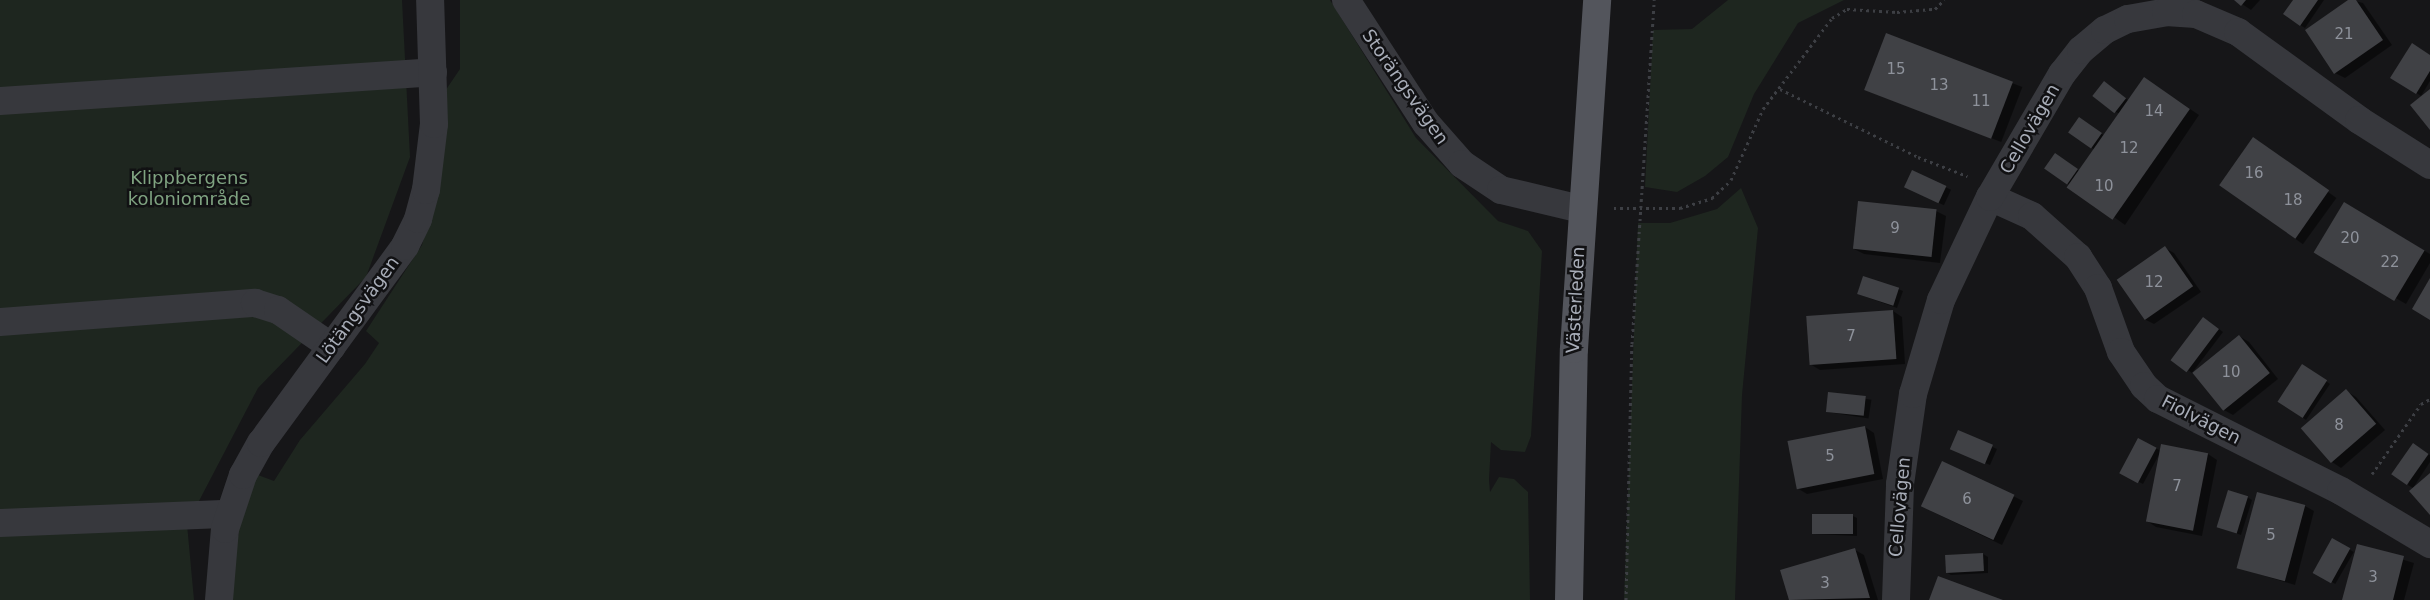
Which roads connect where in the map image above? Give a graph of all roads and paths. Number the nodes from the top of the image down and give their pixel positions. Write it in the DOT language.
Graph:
graph roads {
  1 [pos="430,0"];
  2 [pos="1346,0"];
  3 [pos="1597,0"];
  4 [pos="1654,0"];
  5 [pos="1944,0"];
  6 [pos="433,72"];
  7 [pos="1780,89"];
  8 [pos="0,101"];
  9 [pos="2430,165"];
  10 [pos="1990,197"];
  11 [pos="1638,208"];
  12 [pos="1580,209"];
  13 [pos="0,322"];
  14 [pos="332,346"];
  15 [pos="2430,399"];
  16 [pos="2357,501"];
  17 [pos="229,514"];
  18 [pos="0,523"];
  19 [pos="2430,544"];
  20 [pos="219,600"];
  21 [pos="1569,600"];
  22 [pos="1626,600"];
  23 [pos="1896,600"];
  1 -- 6 [label="street, Lötängsvägen"];
  2 -- 12 [label="street, Storängsvägen"];
  3 -- 12 [label="main road, Västerleden"];
  4 -- 11 [label="path"];
  5 -- 7 [label="path"];
  6 -- 8 [label="street"];
  6 -- 14 [label="street, Lötängsvägen"];
  7 -- 10 [label="path"];
  7 -- 11 [label="path"];
  9 -- 10 [label="street, Cellovägen"];
  10 -- 16 [label="street, Fiolvägen"];
  10 -- 23 [label="street, Cellovägen"];
  11 -- 12 [label="path"];
  11 -- 22 [label="path"];
  12 -- 21 [label="main road, Västerleden"];
  13 -- 14 [label="street"];
  14 -- 17 [label="street, Lötängsvägen"];
  15 -- 16 [label="path"];
  16 -- 19 [label="street, Fiolvägen"];
  17 -- 18 [label="street"];
  17 -- 20 [label="street, Lötängsvägen"];
}
